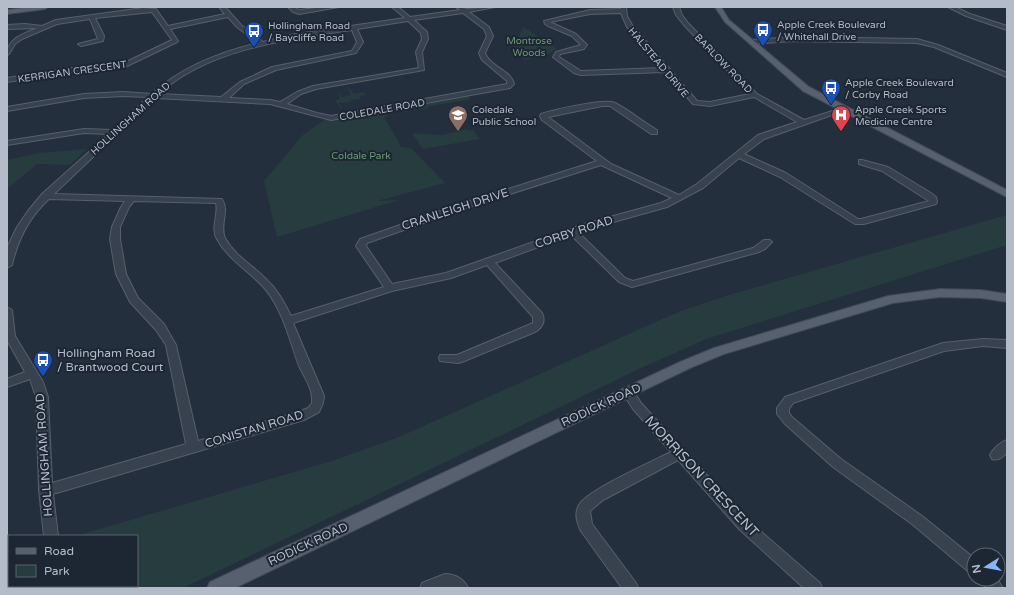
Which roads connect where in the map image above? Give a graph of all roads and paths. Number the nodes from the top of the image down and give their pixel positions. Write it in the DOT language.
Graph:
graph roads {
  1 [pos="46,7"];
  2 [pos="222,7"];
  3 [pos="291,7"];
  4 [pos="336,7"];
  5 [pos="395,7"];
  6 [pos="459,7"];
  7 [pos="492,7"];
  8 [pos="676,7"];
  9 [pos="718,7"];
  10 [pos="951,7"];
  11 [pos="623,9"];
  12 [pos="7,12"];
  13 [pos="466,12"];
  14 [pos="229,15"];
  15 [pos="92,17"];
  16 [pos="410,20"];
  17 [pos="7,27"];
  18 [pos="42,28"];
  19 [pos="166,28"];
  20 [pos="354,28"];
  21 [pos="1007,28"];
  22 [pos="751,42"];
  23 [pos="261,43"];
  24 [pos="81,44"];
  25 [pos="7,53"];
  26 [pos="666,70"];
  27 [pos="1007,75"];
  28 [pos="7,80"];
  29 [pos="154,95"];
  30 [pos="755,95"];
  31 [pos="223,99"];
  32 [pos="282,104"];
  33 [pos="7,109"];
  34 [pos="844,109"];
  35 [pos="802,122"];
  36 [pos="114,132"];
  37 [pos="654,132"];
  38 [pos="7,143"];
  39 [pos="739,155"];
  40 [pos="602,162"];
  41 [pos="862,162"];
  42 [pos="1007,194"];
  43 [pos="45,196"];
  44 [pos="132,198"];
  45 [pos="679,198"];
  46 [pos="572,231"];
  47 [pos="766,242"];
  48 [pos="488,261"];
  49 [pos="7,265"];
  50 [pos="390,288"];
  51 [pos="1007,298"];
  52 [pos="7,310"];
  53 [pos="288,321"];
  54 [pos="1007,344"];
  55 [pos="444,358"];
  56 [pos="32,374"];
  57 [pos="7,383"];
  58 [pos="628,392"];
  59 [pos="1007,445"];
  60 [pos="193,448"];
  61 [pos="680,453"];
  62 [pos="996,454"];
  63 [pos="46,490"];
  64 [pos="51,535"];
  65 [pos="966,560"];
  66 [pos="216,588"];
  67 [pos="428,588"];
  68 [pos="461,588"];
  69 [pos="631,588"];
  70 [pos="815,588"];
  1 -- 12 [label="main road"];
  2 -- 14 [label="street"];
  3 -- 4 [label="street"];
  5 -- 16 [label="street"];
  6 -- 13 [label="street"];
  7 -- 13 [label="street, HOLLINGHAM ROAD"];
  8 -- 30 [label="street, BARLOW ROAD"];
  9 -- 22 [label="main road"];
  10 -- 21 [label="street"];
  11 -- 26 [label="street, HALSTEAD DRIVE"];
  11 -- 26 [label="street"];
  13 -- 16 [label="street, HOLLINGHAM ROAD"];
  13 -- 32 [label="street, COLEDALE ROAD"];
  14 -- 19 [label="street"];
  14 -- 23 [label="street"];
  15 -- 18 [label="street, KERRIGAN CRESCENT"];
  15 -- 19 [label="street, KERRIGAN CRESCENT"];
  15 -- 24 [label="street"];
  16 -- 20 [label="street, HOLLINGHAM ROAD"];
  16 -- 32 [label="street"];
  17 -- 18 [label="street"];
  18 -- 25 [label="street, KERRIGAN CRESCENT"];
  19 -- 28 [label="street, KERRIGAN CRESCENT"];
  20 -- 23 [label="street, HOLLINGHAM ROAD"];
  20 -- 31 [label="street"];
  22 -- 27 [label="street"];
  22 -- 34 [label="main road"];
  23 -- 29 [label="street, HOLLINGHAM ROAD"];
  26 -- 30 [label="street, HALSTEAD DRIVE"];
  29 -- 31 [label="street, COLEDALE ROAD"];
  29 -- 33 [label="street, COLEDALE ROAD"];
  29 -- 36 [label="street, HOLLINGHAM ROAD"];
  30 -- 35 [label="street, BARLOW ROAD"];
  31 -- 32 [label="street, COLEDALE ROAD"];
  34 -- 35 [label="street, CORBY ROAD"];
  34 -- 42 [label="main road"];
  35 -- 39 [label="street, CORBY ROAD"];
  36 -- 38 [label="street"];
  36 -- 43 [label="street, HOLLINGHAM ROAD"];
  37 -- 40 [label="street"];
  39 -- 41 [label="street"];
  39 -- 45 [label="street, CORBY ROAD"];
  40 -- 45 [label="street"];
  40 -- 50 [label="street, CRANLEIGH DRIVE"];
  43 -- 44 [label="street, CONISTAN ROAD"];
  43 -- 49 [label="street, HOLLINGHAM ROAD"];
  44 -- 53 [label="street, CONISTAN ROAD"];
  44 -- 60 [label="street"];
  45 -- 46 [label="street, CORBY ROAD"];
  46 -- 47 [label="street"];
  46 -- 48 [label="street, CORBY ROAD"];
  48 -- 50 [label="street, CORBY ROAD"];
  48 -- 55 [label="street"];
  50 -- 53 [label="street, CORBY ROAD"];
  51 -- 58 [label="main road, RODICK ROAD"];
  52 -- 56 [label="street, HOLLINGHAM ROAD"];
  53 -- 60 [label="street, CONISTAN ROAD"];
  54 -- 65 [label="street"];
  56 -- 57 [label="street"];
  56 -- 63 [label="street, HOLLINGHAM ROAD"];
  58 -- 61 [label="street, MORRISON CRESCENT"];
  58 -- 66 [label="main road, RODICK ROAD"];
  59 -- 62 [label="street"];
  60 -- 63 [label="street, CONISTAN ROAD"];
  61 -- 69 [label="street"];
  61 -- 70 [label="street, MORRISON CRESCENT"];
  63 -- 64 [label="street, HOLLINGHAM ROAD"];
  67 -- 68 [label="street"];
}
